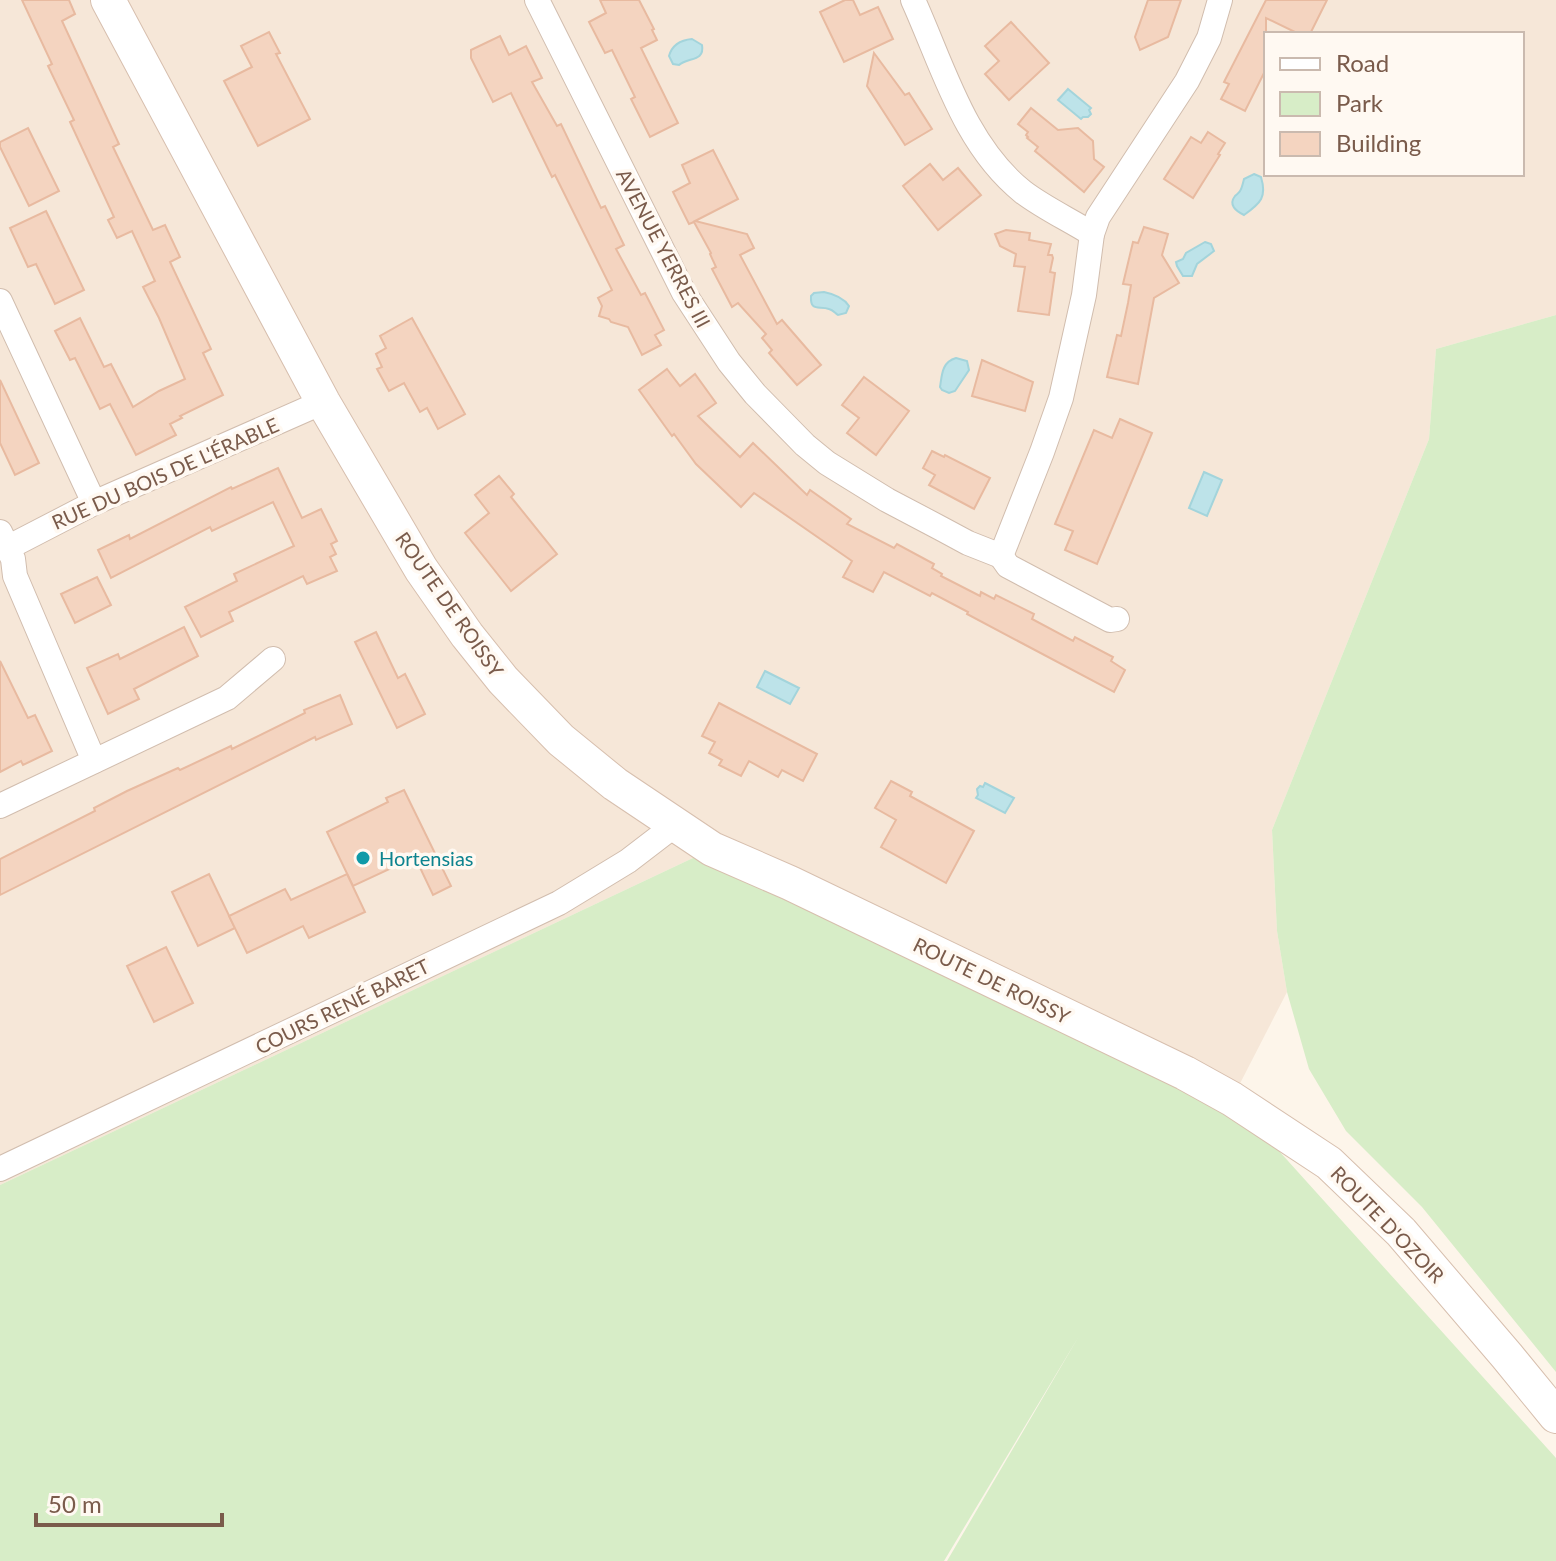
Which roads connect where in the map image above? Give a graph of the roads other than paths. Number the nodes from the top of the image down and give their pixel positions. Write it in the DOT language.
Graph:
graph roads {
  1 [pos="108,0"];
  2 [pos="537,0"];
  3 [pos="913,0"];
  4 [pos="1220,0"];
  5 [pos="1092,234"];
  6 [pos="2,312"];
  7 [pos="323,402"];
  8 [pos="94,503"];
  9 [pos="4,539"];
  10 [pos="1001,556"];
  11 [pos="1117,619"];
  12 [pos="273,659"];
  13 [pos="94,761"];
  14 [pos="0,806"];
  15 [pos="675,825"];
  16 [pos="1185,1073"];
  17 [pos="0,1169"];
  18 [pos="1556,1416"];
  1 -- 7 [label="main road, ROUTE DE ROISSY"];
  2 -- 10 [label="street, AVENUE YERRES III"];
  3 -- 5 [label="street"];
  4 -- 5 [label="street"];
  5 -- 10 [label="street"];
  6 -- 8 [label="street"];
  7 -- 8 [label="street, RUE DU BOIS DE L'ÉRABLE"];
  7 -- 15 [label="main road, ROUTE DE ROISSY"];
  8 -- 9 [label="street, RUE DU BOIS DE L'ÉRABLE"];
  9 -- 13 [label="street, RUE DU BOIS DE L'ÉRABLE"];
  10 -- 11 [label="street, AVENUE YERRES III"];
  12 -- 13 [label="street"];
  13 -- 14 [label="street"];
  15 -- 16 [label="main road, ROUTE DE ROISSY"];
  15 -- 17 [label="street, COURS RENÉ BARET"];
  16 -- 18 [label="main road, ROUTE D'OZOIR"];
}
